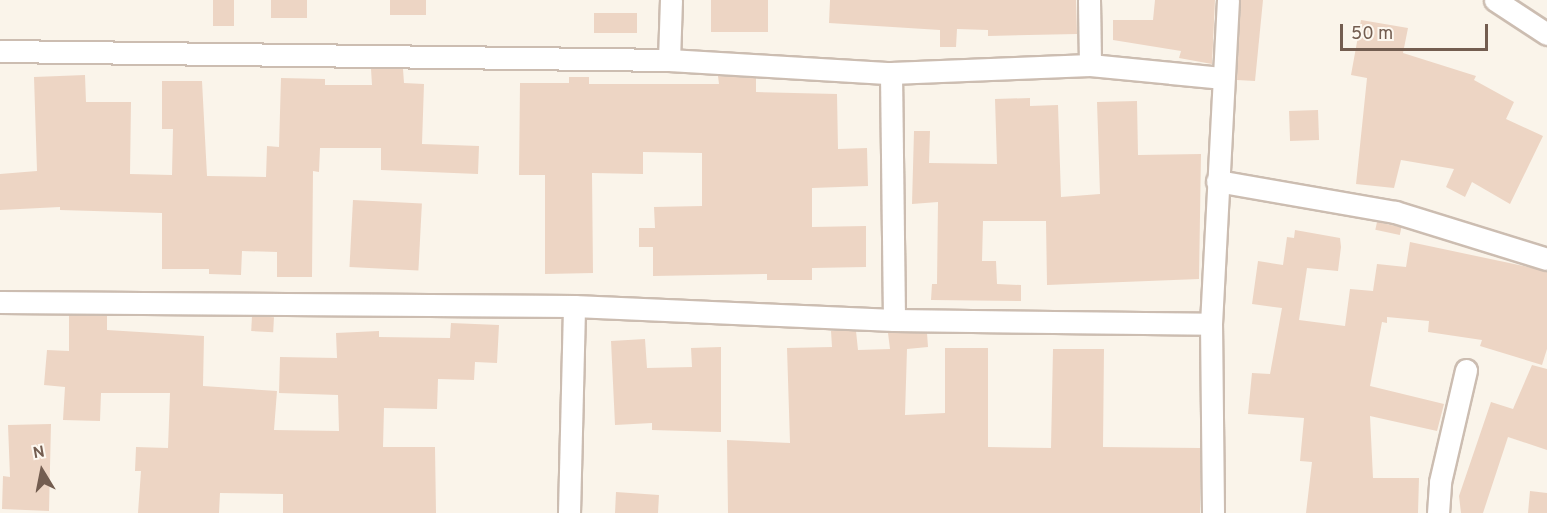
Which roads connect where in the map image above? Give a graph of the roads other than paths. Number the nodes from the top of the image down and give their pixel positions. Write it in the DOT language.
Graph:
graph roads {
  1 [pos="671,0"];
  2 [pos="1089,0"];
  3 [pos="1228,0"];
  4 [pos="1496,0"];
  5 [pos="1547,34"];
  6 [pos="0,51"];
  7 [pos="669,60"];
  8 [pos="1090,65"];
  9 [pos="891,73"];
  10 [pos="1223,78"];
  11 [pos="1217,181"];
  12 [pos="1547,259"];
  13 [pos="0,302"];
  14 [pos="574,306"];
  15 [pos="894,320"];
  16 [pos="1211,324"];
  17 [pos="1466,370"];
  18 [pos="569,513"];
  19 [pos="1213,513"];
  20 [pos="1438,513"];
  1 -- 7 [label="street"];
  2 -- 8 [label="street"];
  3 -- 10 [label="street"];
  4 -- 5 [label="street"];
  6 -- 7 [label="street"];
  7 -- 9 [label="street"];
  8 -- 9 [label="street"];
  8 -- 10 [label="street"];
  9 -- 15 [label="street"];
  10 -- 11 [label="street"];
  11 -- 12 [label="street"];
  11 -- 16 [label="street"];
  13 -- 14 [label="street"];
  14 -- 15 [label="street"];
  14 -- 18 [label="street"];
  15 -- 16 [label="street"];
  16 -- 19 [label="street"];
  17 -- 20 [label="street"];
}
